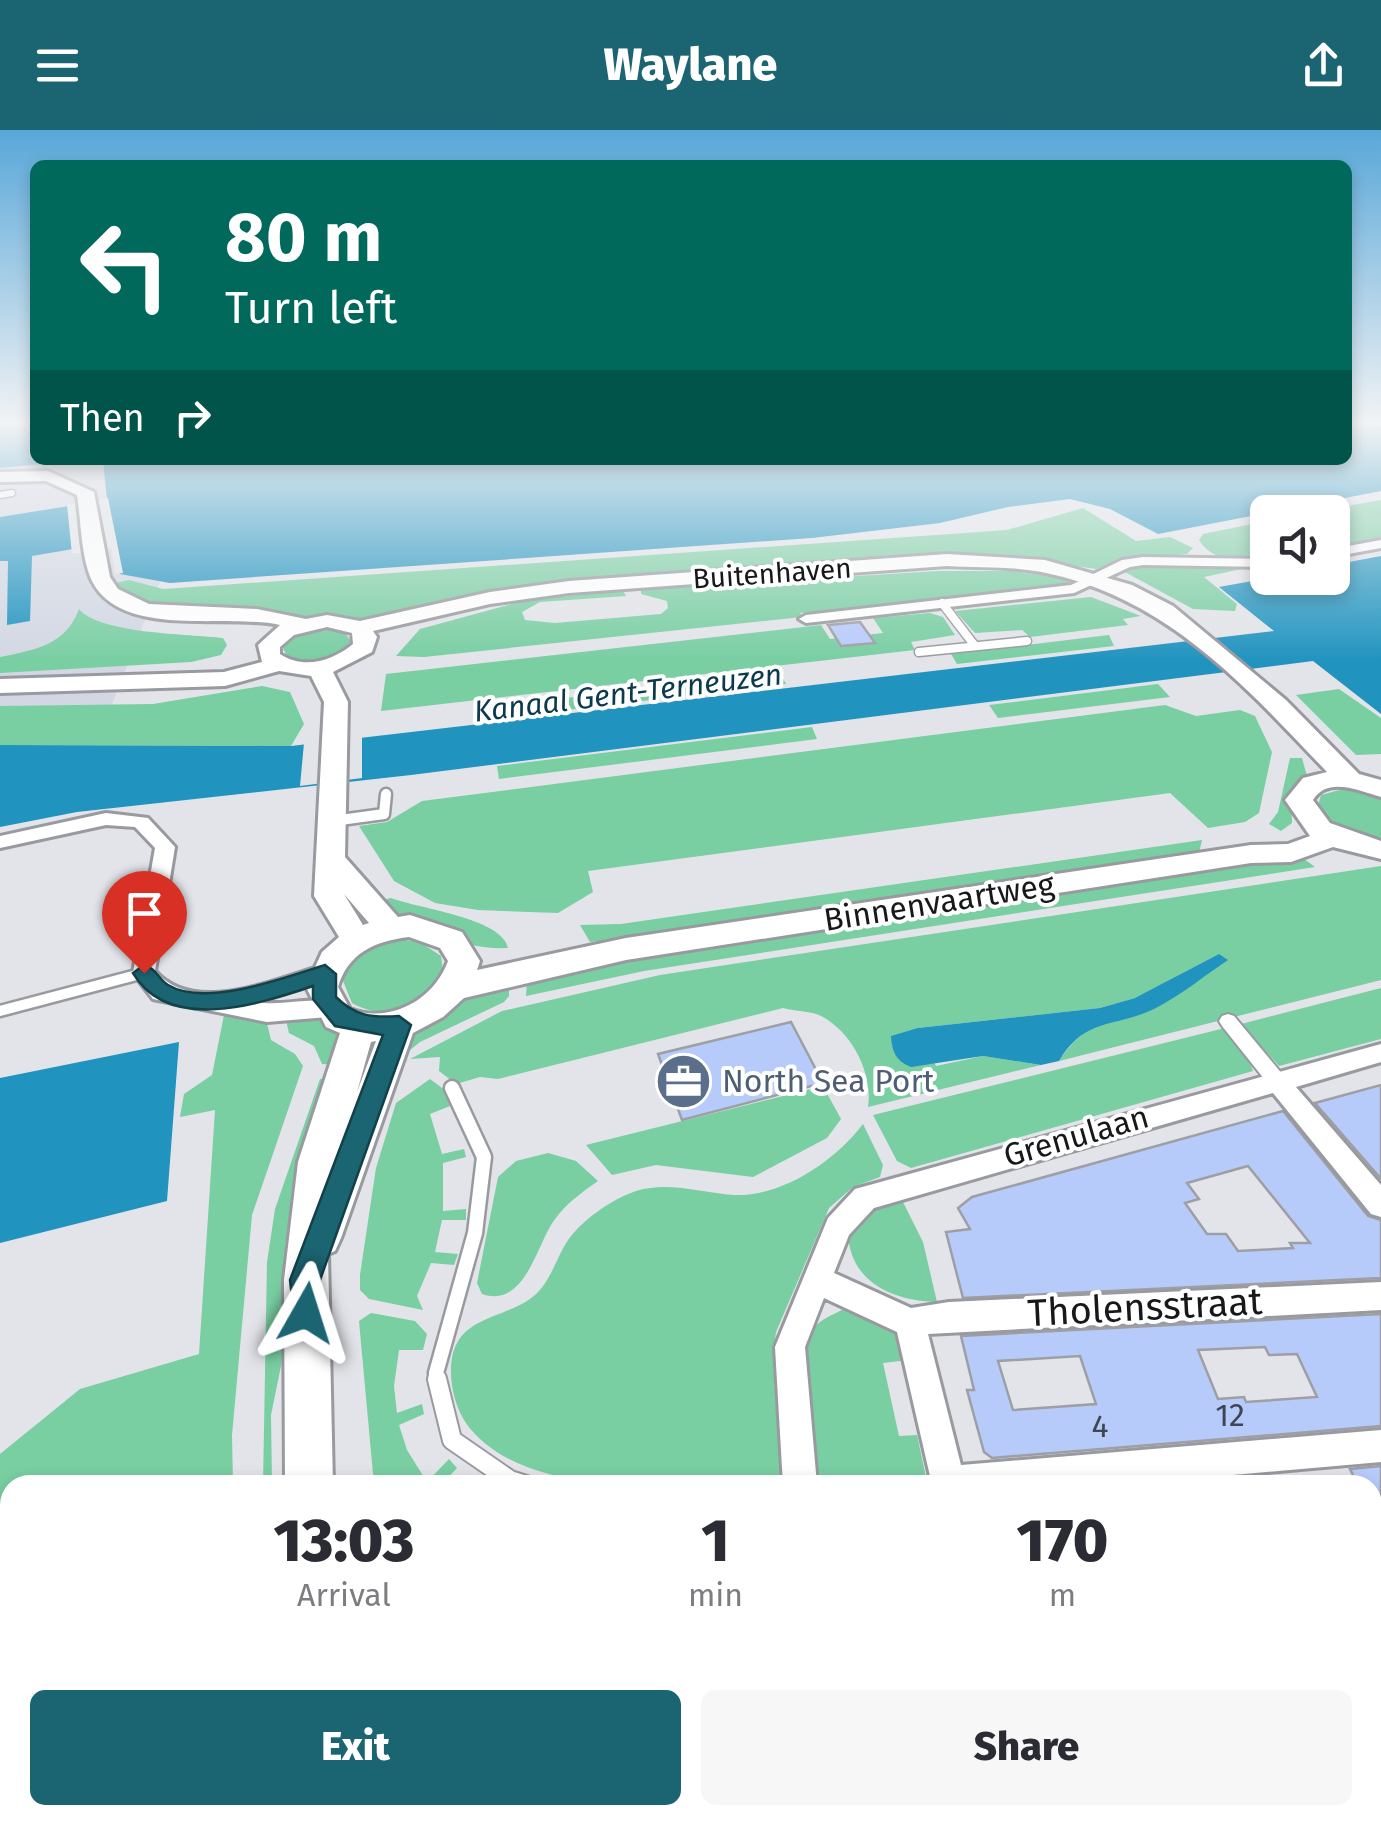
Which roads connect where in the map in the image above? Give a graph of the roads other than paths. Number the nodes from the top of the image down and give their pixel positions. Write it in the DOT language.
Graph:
graph roads {
  1 [pos="88,504"];
  2 [pos="1381,544"];
  3 [pos="1350,550"];
  4 [pos="1250,563"];
  5 [pos="1098,580"];
  6 [pos="942,603"];
  7 [pos="806,619"];
  8 [pos="293,628"];
  9 [pos="363,632"];
  10 [pos="1028,641"];
  11 [pos="975,646"];
  12 [pos="919,652"];
  13 [pos="274,660"];
  14 [pos="344,661"];
  15 [pos="319,668"];
  16 [pos="0,686"];
  17 [pos="336,702"];
  18 [pos="1299,732"];
  19 [pos="1350,780"];
  20 [pos="1321,781"];
  21 [pos="1381,789"];
  22 [pos="386,794"];
  23 [pos="328,821"];
  24 [pos="1323,830"];
  25 [pos="0,842"];
  26 [pos="1381,850"];
  27 [pos="327,855"];
  28 [pos="390,928"];
  29 [pos="356,939"];
  30 [pos="459,972"];
  31 [pos="144,973"];
  32 [pos="325,974"];
  33 [pos="208,1002"];
  34 [pos="0,1010"];
  35 [pos="346,1018"];
  36 [pos="1228,1021"];
  37 [pos="399,1025"];
  38 [pos="1381,1052"];
  39 [pos="1276,1080"];
  40 [pos="452,1088"];
  41 [pos="1381,1206"];
  42 [pos="305,1280"];
  43 [pos="816,1280"];
  44 [pos="1381,1296"];
  45 [pos="910,1322"];
  46 [pos="1381,1446"];
  47 [pos="309,1475"];
  48 [pos="503,1475"];
  49 [pos="799,1475"];
  50 [pos="947,1475"];
  51 [pos="1051,1475"];
  1 -- 8 [label="main road"];
  2 -- 3 [label="street"];
  4 -- 5 [label="street"];
  5 -- 6 [label="street"];
  5 -- 9 [label="main road, Buitenhaven"];
  5 -- 18 [label="main road, Buitenhaven"];
  6 -- 7 [label="street"];
  6 -- 11 [label="lane"];
  8 -- 9 [label="main road"];
  8 -- 13 [label="main road"];
  9 -- 14 [label="main road"];
  10 -- 11 [label="lane"];
  11 -- 12 [label="lane"];
  13 -- 15 [label="main road"];
  13 -- 16 [label="main road"];
  14 -- 15 [label="main road"];
  14 -- 17 [label="main road"];
  15 -- 17 [label="main road"];
  17 -- 23 [label="main road"];
  18 -- 19 [label="main road, Buitenhaven"];
  18 -- 20 [label="main road, Buitenhaven"];
  19 -- 20 [label="main road"];
  19 -- 21 [label="main road"];
  20 -- 24 [label="main road"];
  22 -- 23 [label="lane"];
  23 -- 27 [label="main road"];
  24 -- 26 [label="main road"];
  24 -- 30 [label="main road, Binnenvaartweg"];
  25 -- 31 [label="street"];
  27 -- 28 [label="main road"];
  27 -- 29 [label="main road"];
  28 -- 29 [label="main road"];
  28 -- 30 [label="main road"];
  29 -- 32 [label="main road"];
  30 -- 37 [label="main road"];
  31 -- 33 [label="street"];
  31 -- 34 [label="lane"];
  32 -- 33 [label="street"];
  32 -- 35 [label="main road"];
  33 -- 35 [label="street"];
  35 -- 37 [label="main road"];
  35 -- 42 [label="main road"];
  36 -- 39 [label="street"];
  37 -- 42 [label="main road"];
  38 -- 39 [label="street, Grenulaan"];
  39 -- 41 [label="street"];
  39 -- 43 [label="street, Grenulaan"];
  40 -- 48 [label="lane"];
  42 -- 47 [label="main road"];
  43 -- 45 [label="street"];
  43 -- 49 [label="street, Grenulaan"];
  44 -- 45 [label="street, Tholensstraat"];
  45 -- 50 [label="street"];
  46 -- 51 [label="street"];
}
